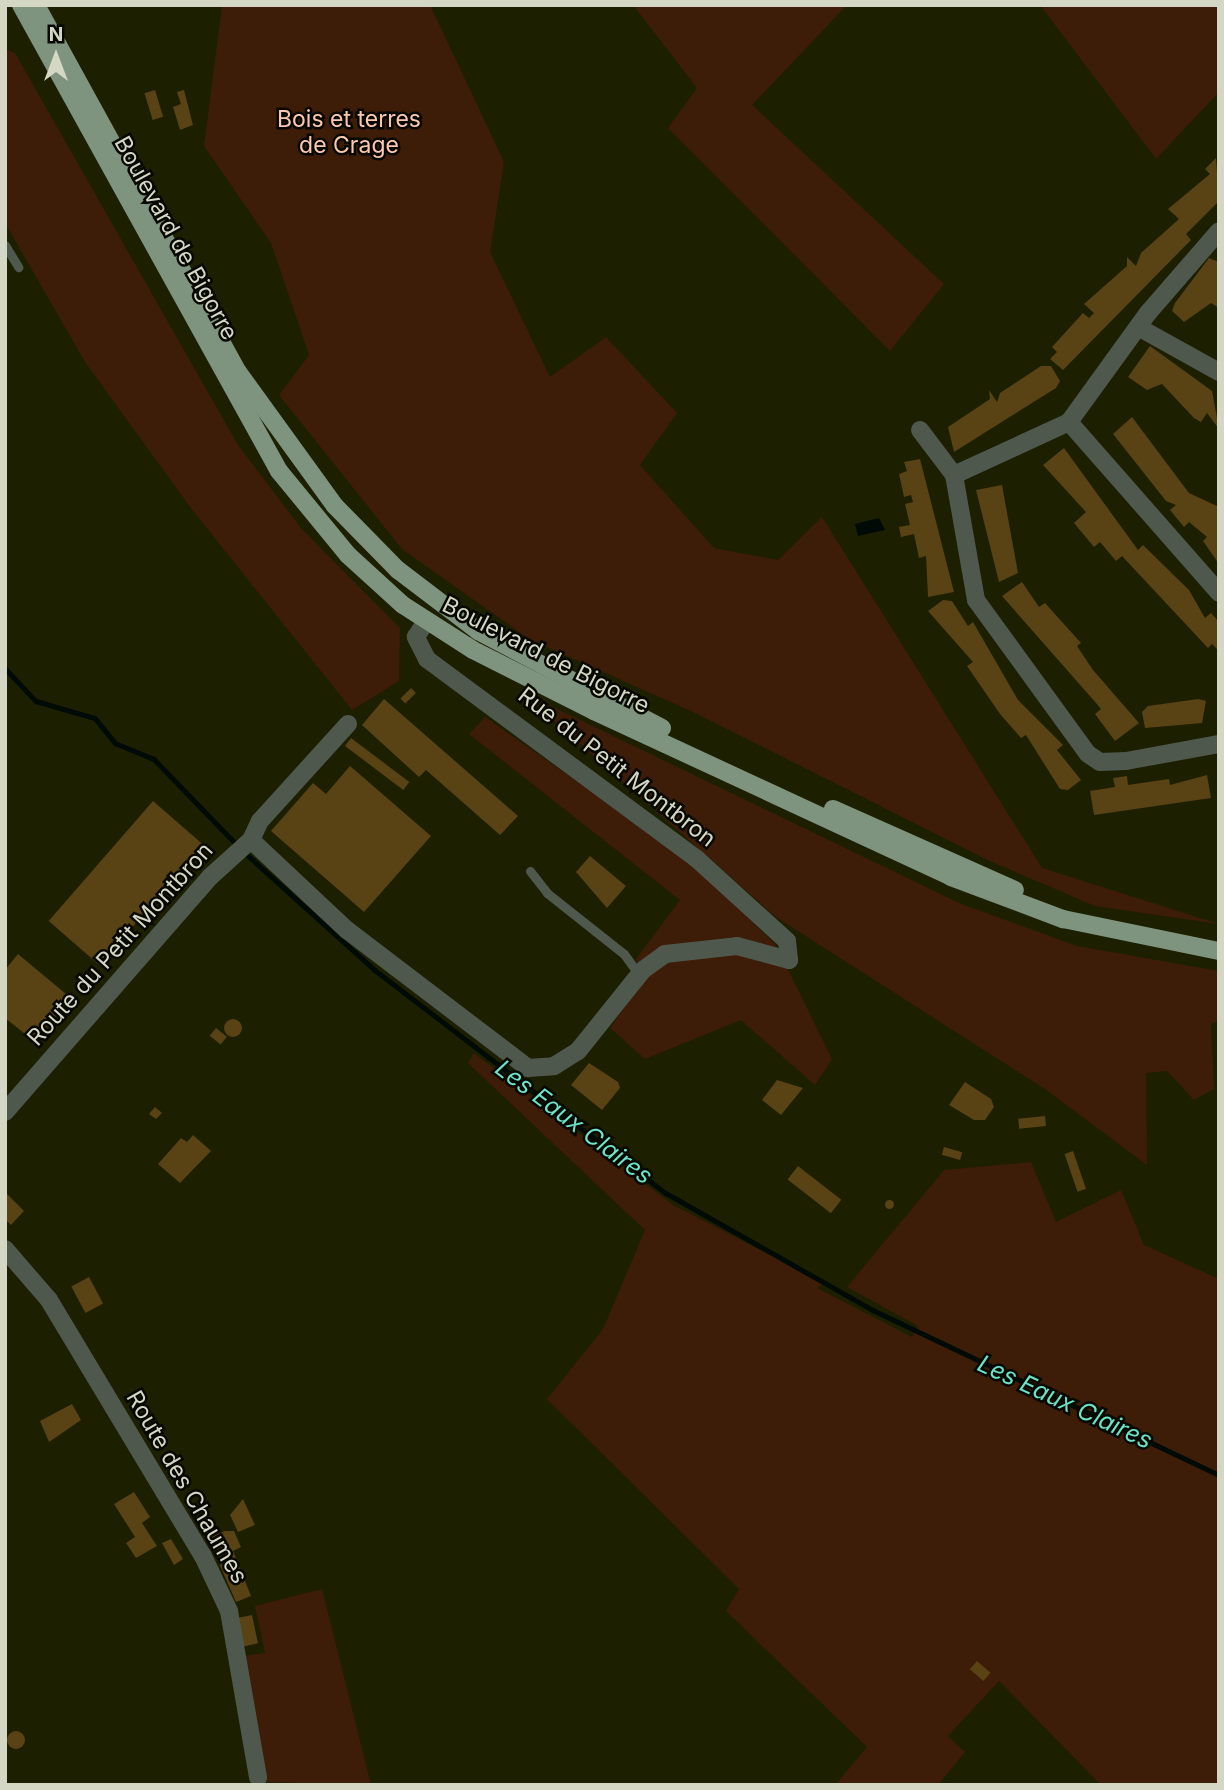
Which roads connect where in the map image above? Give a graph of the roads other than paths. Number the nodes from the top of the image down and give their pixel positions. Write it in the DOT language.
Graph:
graph roads {
  1 [pos="21,5"];
  2 [pos="36,5"];
  3 [pos="1219,231"];
  4 [pos="5,245"];
  5 [pos="18,267"];
  6 [pos="1138,327"];
  7 [pos="1219,372"];
  8 [pos="1069,422"];
  9 [pos="920,430"];
  10 [pos="954,475"];
  11 [pos="1219,593"];
  12 [pos="426,621"];
  13 [pos="348,724"];
  14 [pos="1219,744"];
  15 [pos="243,845"];
  16 [pos="530,871"];
  17 [pos="1219,939"];
  18 [pos="1219,951"];
  19 [pos="639,975"];
  20 [pos="5,1112"];
  21 [pos="5,1249"];
  22 [pos="258,1777"];
  1 -- 12 [label="main road, Boulevard de Bigorre"];
  2 -- 17 [label="main road, Boulevard de Bigorre"];
  3 -- 6 [label="street"];
  4 -- 5 [label="lane"];
  6 -- 7 [label="street"];
  6 -- 8 [label="street"];
  8 -- 10 [label="street"];
  8 -- 11 [label="street"];
  9 -- 10 [label="street"];
  10 -- 14 [label="street"];
  12 -- 18 [label="main road, Boulevard de Bigorre"];
  12 -- 19 [label="street, Rue du Petit Montbron"];
  13 -- 15 [label="street, Route du Petit Montbron"];
  15 -- 19 [label="street"];
  15 -- 20 [label="street, Route du Petit Montbron"];
  16 -- 19 [label="lane"];
  21 -- 22 [label="street, Route des Chaumes"];
}
